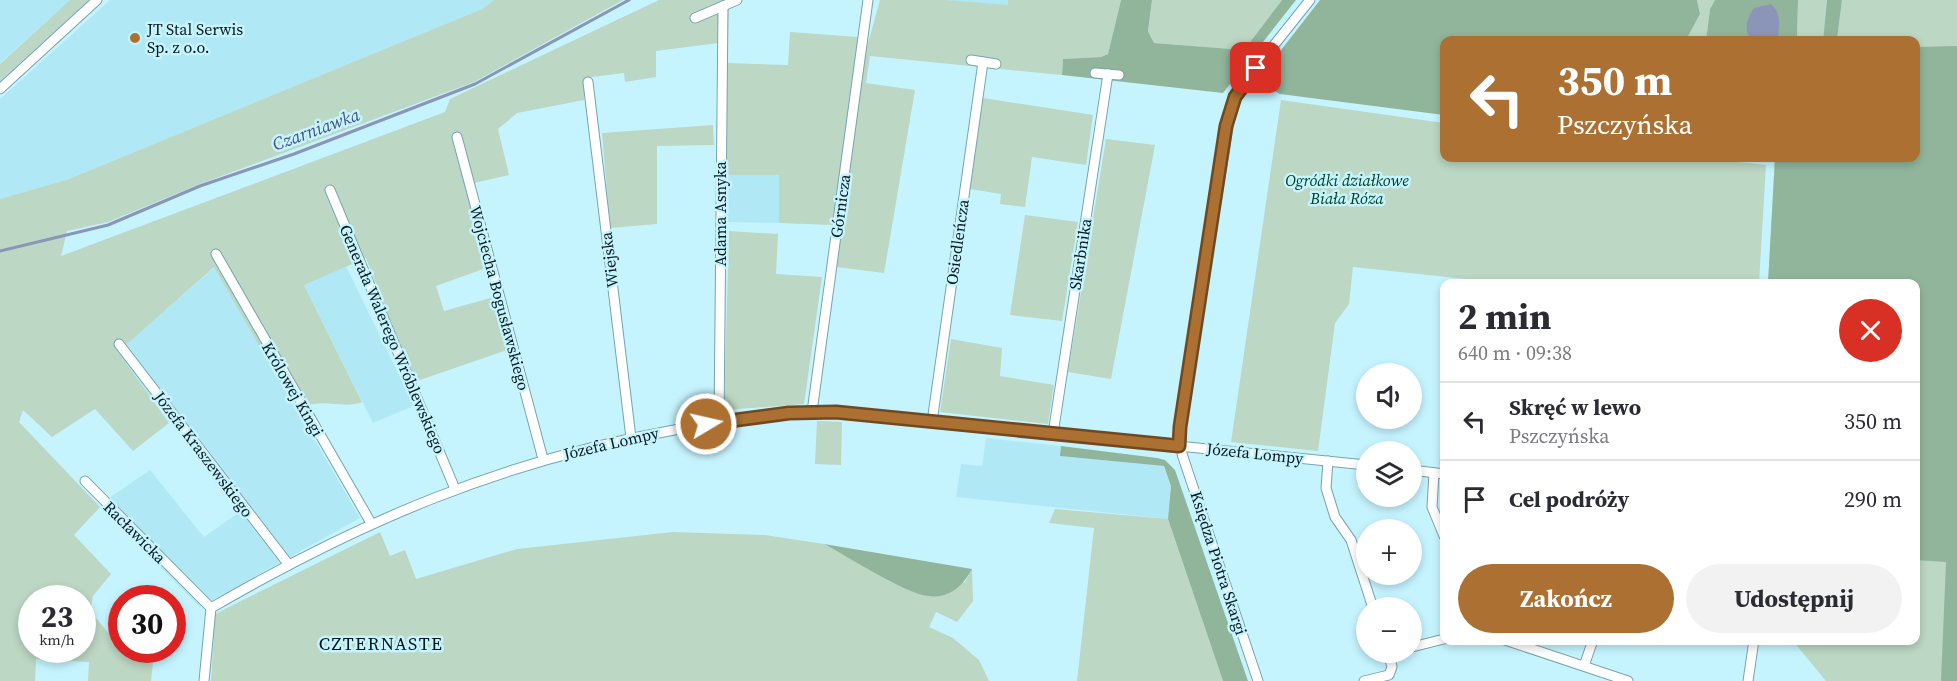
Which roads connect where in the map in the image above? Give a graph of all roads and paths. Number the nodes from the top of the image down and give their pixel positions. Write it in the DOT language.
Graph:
graph roads {
  1 [pos="98,0"];
  2 [pos="737,0"];
  3 [pos="868,0"];
  4 [pos="1310,0"];
  5 [pos="723,6"];
  6 [pos="695,18"];
  7 [pos="971,60"];
  8 [pos="983,62"];
  9 [pos="996,64"];
  10 [pos="1095,73"];
  11 [pos="1108,74"];
  12 [pos="1119,75"];
  13 [pos="588,82"];
  14 [pos="0,89"];
  15 [pos="457,137"];
  16 [pos="330,190"];
  17 [pos="216,254"];
  18 [pos="119,344"];
  19 [pos="812,412"];
  20 [pos="719,422"];
  21 [pos="932,422"];
  22 [pos="1053,434"];
  23 [pos="631,438"];
  24 [pos="1179,446"];
  25 [pos="543,459"];
  26 [pos="1328,461"];
  27 [pos="1356,464"];
  28 [pos="1422,471"];
  29 [pos="1434,473"];
  30 [pos="1440,474"];
  31 [pos="85,481"];
  32 [pos="455,489"];
  33 [pos="371,523"];
  34 [pos="1440,526"];
  35 [pos="289,565"];
  36 [pos="1369,597"];
  37 [pos="211,608"];
  38 [pos="1440,640"];
  39 [pos="1422,644"];
  40 [pos="1520,645"];
  41 [pos="1591,645"];
  42 [pos="1753,645"];
  43 [pos="1392,663"];
  44 [pos="1584,666"];
  45 [pos="204,681"];
  46 [pos="1258,681"];
  47 [pos="1364,681"];
  48 [pos="1628,681"];
  49 [pos="1748,681"];
  1 -- 14 [label="street"];
  2 -- 5 [label="street"];
  3 -- 19 [label="street, Górnicza"];
  4 -- 24 [label="street"];
  5 -- 6 [label="street"];
  5 -- 20 [label="street, Adama Asnyka"];
  7 -- 8 [label="street"];
  8 -- 9 [label="street"];
  8 -- 21 [label="street, Osiedleńcza"];
  10 -- 11 [label="street"];
  11 -- 12 [label="street"];
  11 -- 22 [label="street, Skarbnika"];
  13 -- 23 [label="street, Wiejska"];
  15 -- 25 [label="street, Wojciecha Bogusławskiego"];
  16 -- 32 [label="street, Generała Walerego Wróblewskiego"];
  17 -- 33 [label="street, Królowej Kingi"];
  18 -- 35 [label="street, Józefa Kraszewskiego"];
  19 -- 20 [label="street, Józefa Lompy"];
  19 -- 21 [label="street, Józefa Lompy"];
  20 -- 23 [label="street, Józefa Lompy"];
  21 -- 22 [label="street, Józefa Lompy"];
  22 -- 24 [label="street, Józefa Lompy"];
  23 -- 25 [label="street, Józefa Lompy"];
  24 -- 26 [label="street, Józefa Lompy"];
  24 -- 46 [label="street, Księdza Piotra Skargi"];
  25 -- 32 [label="street, Józefa Lompy"];
  26 -- 27 [label="street, Józefa Lompy"];
  26 -- 36 [label="street"];
  28 -- 29 [label="street"];
  29 -- 30 [label="street"];
  29 -- 34 [label="street"];
  31 -- 37 [label="street, Racławicka"];
  32 -- 33 [label="street, Józefa Lompy"];
  33 -- 35 [label="street, Józefa Lompy"];
  35 -- 37 [label="street, Józefa Lompy"];
  37 -- 45 [label="street"];
  38 -- 39 [label="street"];
  40 -- 44 [label="street"];
  41 -- 44 [label="street"];
  42 -- 49 [label="street"];
  43 -- 47 [label="street"];
  44 -- 48 [label="street"];
}
